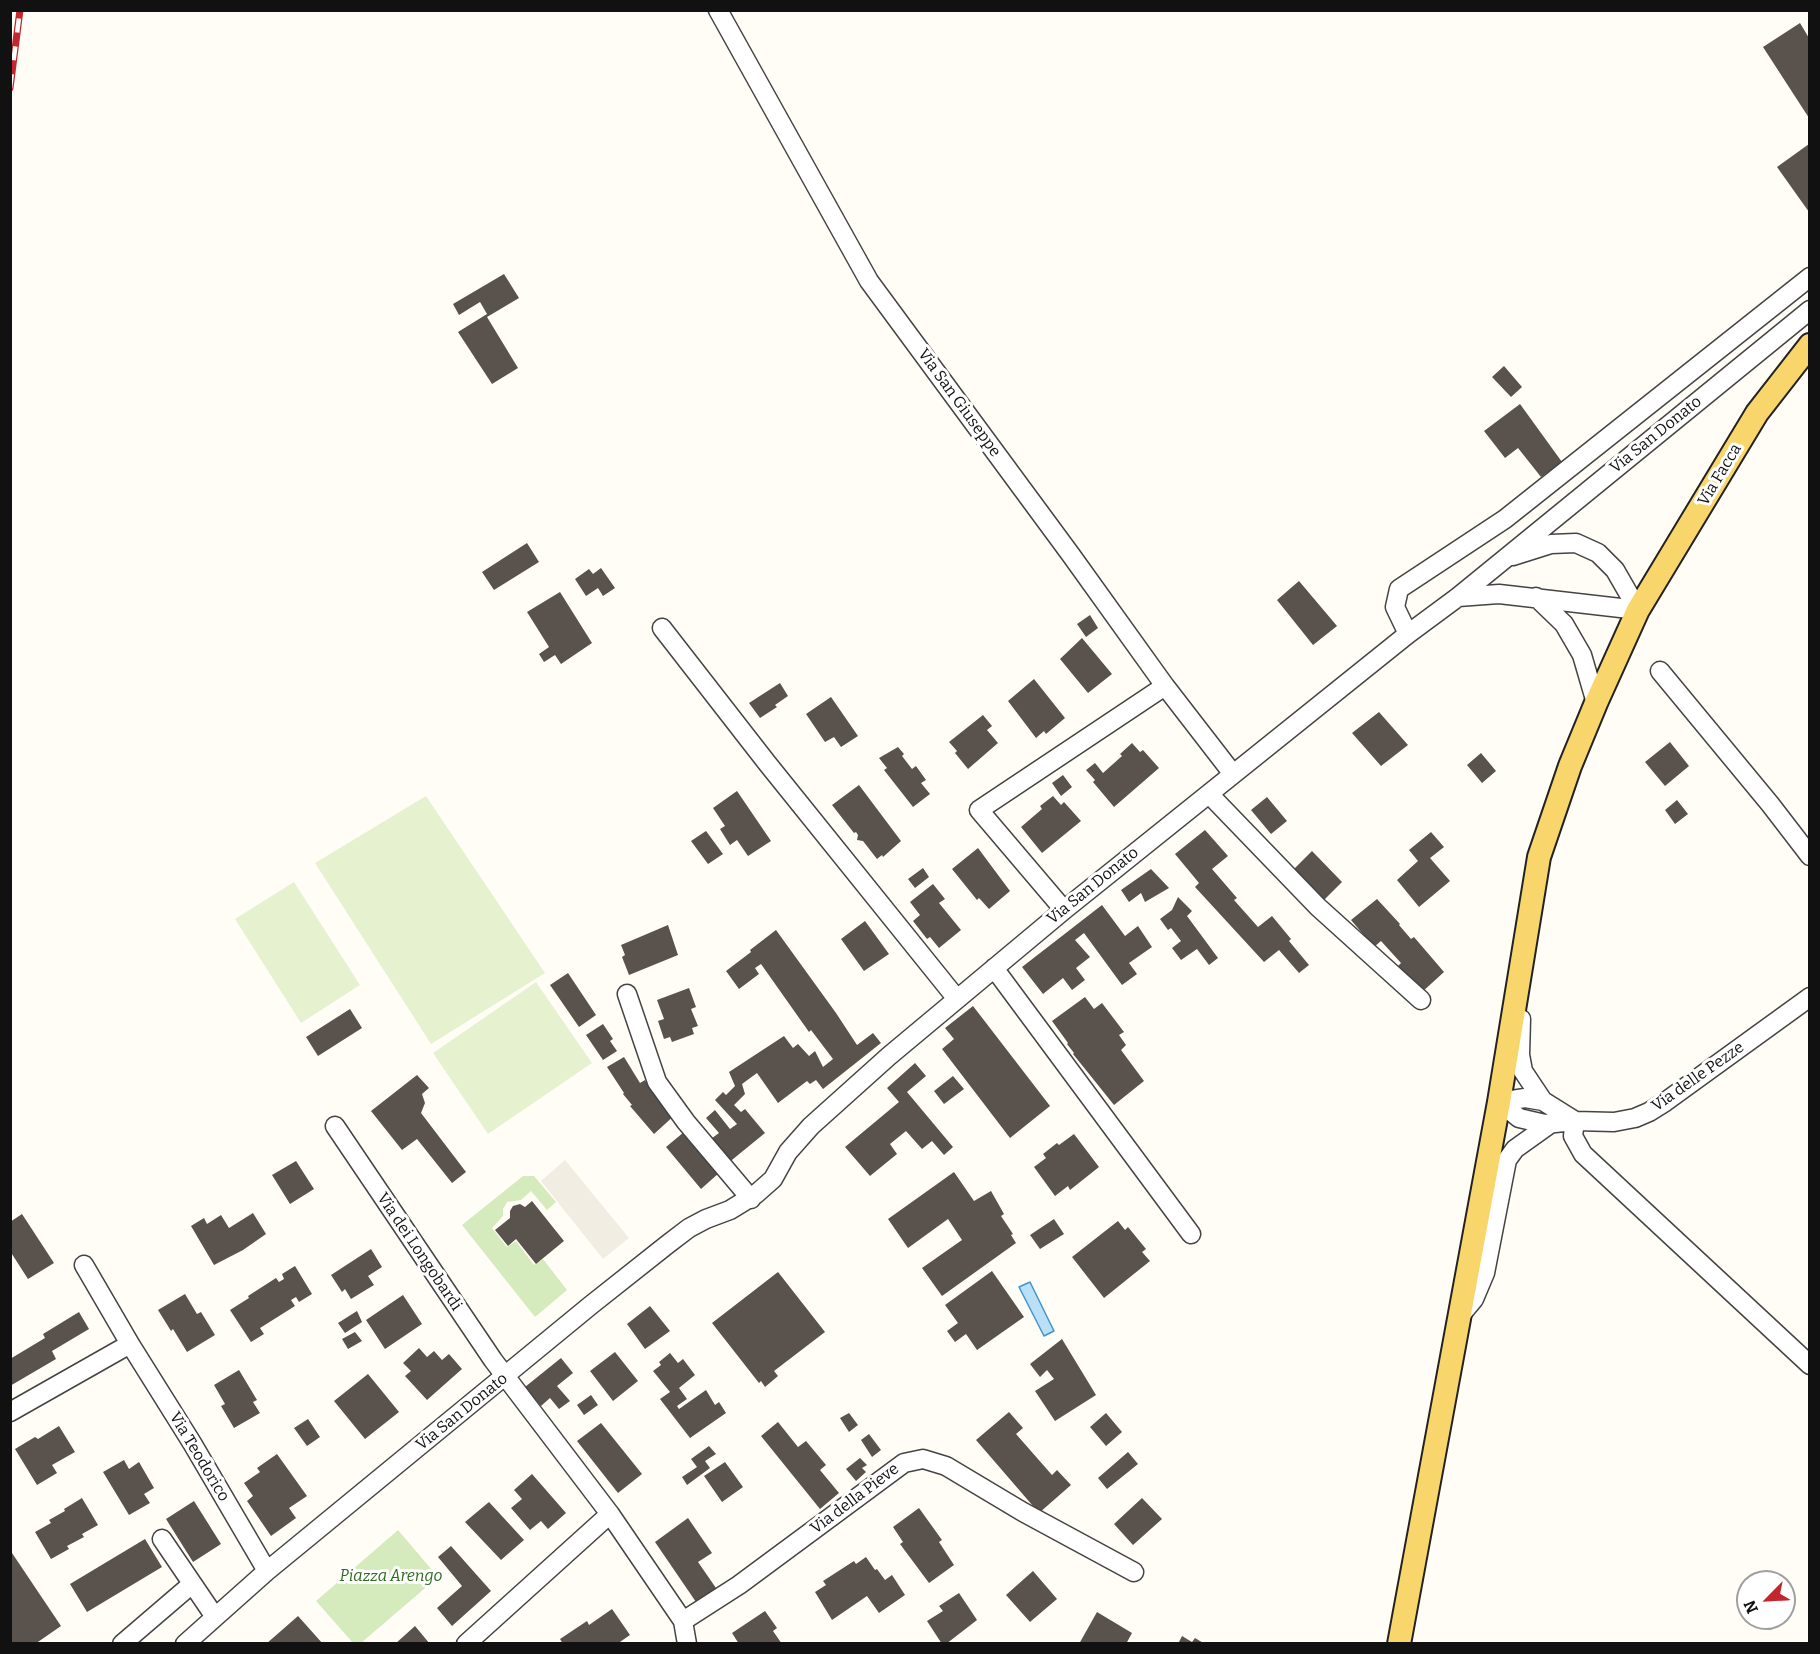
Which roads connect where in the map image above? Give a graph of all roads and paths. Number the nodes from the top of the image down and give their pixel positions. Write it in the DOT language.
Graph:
graph roads {
  1 [pos="718,10"];
  2 [pos="1809,277"];
  3 [pos="1809,310"];
  4 [pos="1809,345"];
  5 [pos="1503,559"];
  6 [pos="1458,597"];
  7 [pos="1536,597"];
  8 [pos="1638,610"];
  9 [pos="662,628"];
  10 [pos="1408,634"];
  11 [pos="1660,671"];
  12 [pos="1165,686"];
  13 [pos="1596,703"];
  14 [pos="1233,774"];
  15 [pos="1209,794"];
  16 [pos="1809,856"];
  17 [pos="1532,904"];
  18 [pos="1064,910"];
  19 [pos="994,968"];
  20 [pos="627,994"];
  21 [pos="1809,997"];
  22 [pos="957,999"];
  23 [pos="1421,1000"];
  24 [pos="1543,1101"];
  25 [pos="1499,1102"];
  26 [pos="1575,1121"];
  27 [pos="1550,1124"];
  28 [pos="335,1126"];
  29 [pos="750,1199"];
  30 [pos="1191,1234"];
  31 [pos="84,1265"];
  32 [pos="1459,1317"];
  33 [pos="129,1344"];
  34 [pos="1809,1365"];
  35 [pos="506,1376"];
  36 [pos="10,1412"];
  37 [pos="610,1514"];
  38 [pos="162,1539"];
  39 [pos="267,1571"];
  40 [pos="1134,1572"];
  41 [pos="192,1584"];
  42 [pos="215,1617"];
  43 [pos="683,1621"];
  44 [pos="122,1644"];
  45 [pos="185,1644"];
  46 [pos="466,1644"];
  47 [pos="687,1644"];
  48 [pos="1400,1644"];
  1 -- 12 [label="street, Via San Giuseppe"];
  2 -- 10 [label="street"];
  3 -- 5 [label="street, Via San Donato"];
  4 -- 8 [label="main road, Via Facca"];
  5 -- 6 [label="street, Via San Donato"];
  5 -- 8 [label="street, Via San Donato"];
  6 -- 7 [label="street"];
  6 -- 10 [label="street, Via San Donato"];
  7 -- 8 [label="street"];
  7 -- 13 [label="street"];
  8 -- 13 [label="main road, Via Facca"];
  9 -- 22 [label="street"];
  10 -- 14 [label="street, Via San Donato"];
  11 -- 16 [label="street"];
  12 -- 14 [label="street, Via San Giuseppe"];
  12 -- 18 [label="street"];
  13 -- 17 [label="main road, Via Facca"];
  14 -- 15 [label="street, Via San Donato"];
  15 -- 18 [label="street, Via San Donato"];
  15 -- 23 [label="street"];
  17 -- 24 [label="street"];
  17 -- 25 [label="main road, Via Facca"];
  18 -- 19 [label="street, Via San Donato"];
  19 -- 22 [label="street, Via San Donato"];
  19 -- 30 [label="street"];
  20 -- 29 [label="street"];
  21 -- 26 [label="street, Via delle Pezze"];
  22 -- 29 [label="street, Via San Donato"];
  24 -- 25 [label="street"];
  24 -- 26 [label="street"];
  25 -- 27 [label="street"];
  25 -- 32 [label="main road, Via Facca"];
  26 -- 27 [label="street, Via delle Pezze"];
  26 -- 34 [label="street"];
  27 -- 32 [label="street"];
  28 -- 35 [label="street, Via dei Longobardi"];
  29 -- 35 [label="street, Via San Donato"];
  31 -- 33 [label="street, Via Teodorico"];
  32 -- 48 [label="main road, Via Facca"];
  33 -- 36 [label="street"];
  33 -- 39 [label="street, Via Teodorico"];
  35 -- 37 [label="street"];
  35 -- 39 [label="street, Via San Donato"];
  37 -- 43 [label="street"];
  37 -- 46 [label="street"];
  38 -- 41 [label="street"];
  39 -- 42 [label="street, Via San Donato"];
  40 -- 43 [label="street, Via della Pieve"];
  41 -- 42 [label="street"];
  41 -- 44 [label="street"];
  42 -- 45 [label="street, Via San Donato"];
  43 -- 47 [label="street"];
}
